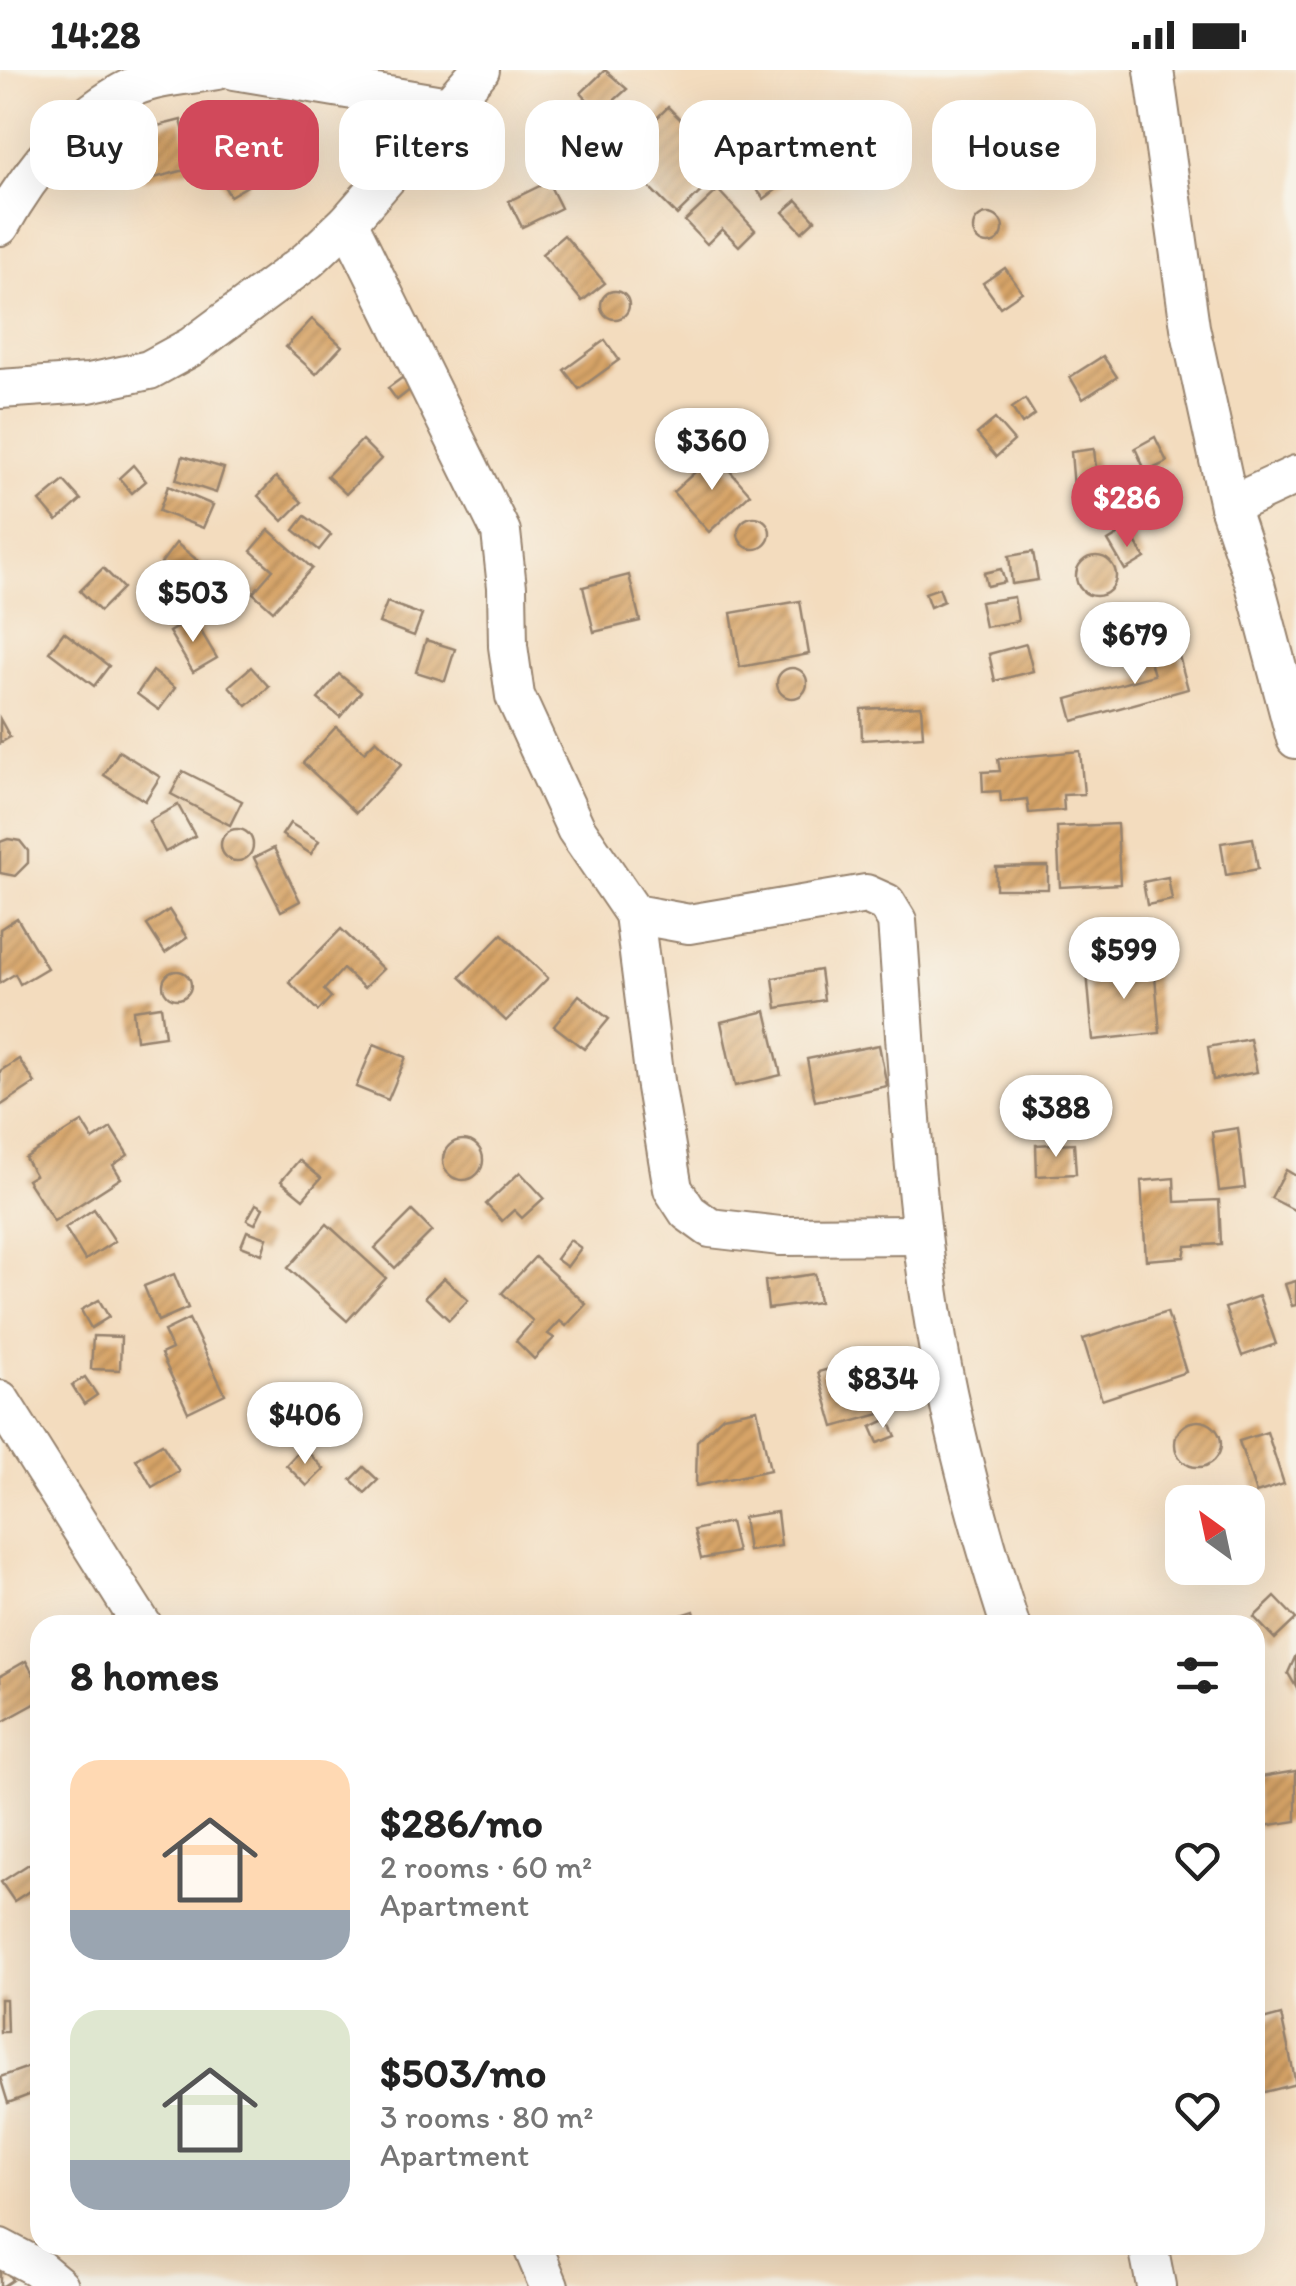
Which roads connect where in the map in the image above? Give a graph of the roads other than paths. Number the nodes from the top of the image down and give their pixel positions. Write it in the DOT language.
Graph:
graph roads {
  1 [pos="218,70"];
  2 [pos="234,70"];
  3 [pos="480,70"];
  4 [pos="1154,70"];
  5 [pos="412,100"];
  6 [pos="453,100"];
  7 [pos="376,190"];
  8 [pos="348,222"];
  9 [pos="0,226"];
  10 [pos="0,389"];
  11 [pos="1296,475"];
  12 [pos="1228,506"];
  13 [pos="1296,739"];
  14 [pos="634,914"];
  15 [pos="922,1236"];
  16 [pos="0,1400"];
  17 [pos="136,1615"];
  18 [pos="1007,1615"];
  19 [pos="0,2248"];
  20 [pos="536,2255"];
  21 [pos="1150,2255"];
  22 [pos="59,2286"];
  23 [pos="550,2286"];
  24 [pos="1156,2286"];
  1 -- 9 [label="street"];
  2 -- 5 [label="street"];
  3 -- 6 [label="street"];
  4 -- 12 [label="street"];
  7 -- 8 [label="street"];
  8 -- 10 [label="street"];
  8 -- 14 [label="street"];
  11 -- 12 [label="street"];
  12 -- 13 [label="street"];
  14 -- 15 [label="street"];
  14 -- 15 [label="street"];
  15 -- 18 [label="street"];
  16 -- 17 [label="street"];
  19 -- 22 [label="street"];
  20 -- 23 [label="street"];
  21 -- 24 [label="street"];
}
